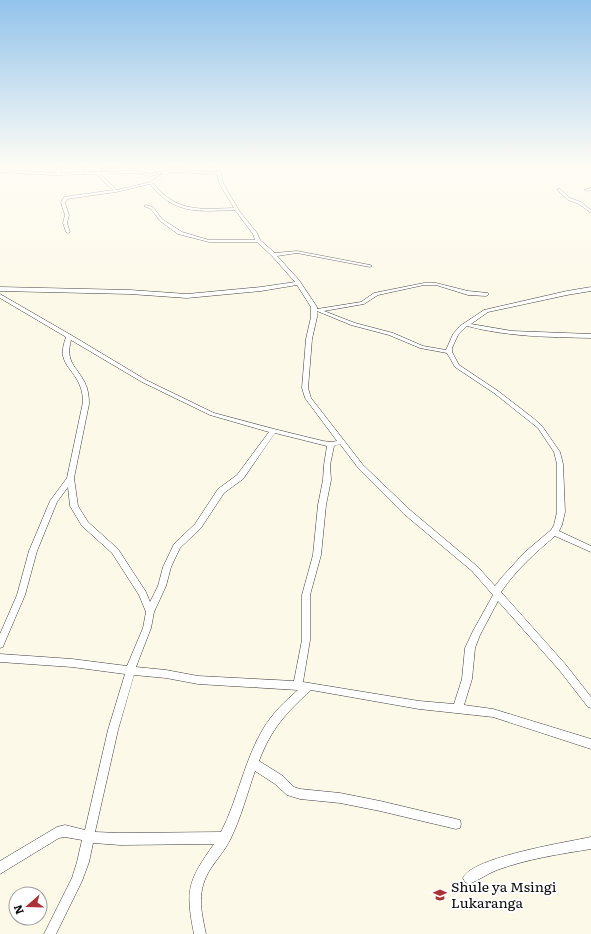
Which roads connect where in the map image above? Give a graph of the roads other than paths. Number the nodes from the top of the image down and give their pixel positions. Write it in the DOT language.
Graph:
graph roads {
  1 [pos="65,209"];
  2 [pos="152,209"];
  3 [pos="191,209"];
  4 [pos="237,209"];
  5 [pos="68,232"];
  6 [pos="258,241"];
  7 [pos="274,255"];
  8 [pos="370,266"];
  9 [pos="298,283"];
  10 [pos="0,289"];
  11 [pos="591,289"];
  12 [pos="486,294"];
  13 [pos="0,296"];
  14 [pos="316,309"];
  15 [pos="466,324"];
  16 [pos="69,336"];
  17 [pos="591,336"];
  18 [pos="449,352"];
  19 [pos="273,431"];
  20 [pos="341,442"];
  21 [pos="331,444"];
  22 [pos="70,478"];
  23 [pos="554,532"];
  24 [pos="591,549"];
  25 [pos="497,593"];
  26 [pos="150,612"];
  27 [pos="0,644"];
  28 [pos="0,658"];
  29 [pos="130,671"];
  30 [pos="303,686"];
  31 [pos="591,704"];
  32 [pos="458,708"];
  33 [pos="591,744"];
  34 [pos="253,763"];
  35 [pos="456,824"];
  36 [pos="88,836"];
  37 [pos="225,838"];
  38 [pos="591,843"];
  39 [pos="0,868"];
  40 [pos="469,878"];
  41 [pos="50,934"];
  42 [pos="200,934"];
  1 -- 5 [label="street"];
  2 -- 6 [label="street"];
  3 -- 4 [label="street"];
  4 -- 6 [label="street"];
  6 -- 7 [label="street"];
  7 -- 8 [label="street"];
  7 -- 9 [label="street"];
  9 -- 10 [label="street"];
  9 -- 14 [label="street"];
  11 -- 15 [label="street"];
  12 -- 14 [label="street"];
  13 -- 16 [label="street"];
  14 -- 18 [label="street"];
  14 -- 20 [label="street"];
  15 -- 17 [label="street"];
  15 -- 18 [label="street"];
  16 -- 19 [label="street"];
  16 -- 22 [label="street"];
  18 -- 23 [label="street"];
  19 -- 21 [label="street"];
  19 -- 26 [label="street"];
  20 -- 21 [label="street"];
  20 -- 25 [label="street"];
  21 -- 30 [label="street"];
  22 -- 26 [label="street"];
  22 -- 27 [label="street"];
  23 -- 24 [label="street"];
  23 -- 25 [label="street"];
  25 -- 31 [label="street"];
  25 -- 32 [label="street"];
  26 -- 29 [label="street"];
  28 -- 29 [label="street"];
  29 -- 30 [label="street"];
  29 -- 36 [label="street"];
  30 -- 32 [label="street"];
  30 -- 34 [label="street"];
  32 -- 33 [label="street"];
  34 -- 35 [label="street"];
  34 -- 37 [label="street"];
  36 -- 37 [label="street"];
  36 -- 39 [label="street"];
  36 -- 41 [label="street"];
  37 -- 42 [label="street"];
  38 -- 40 [label="street"];
}
